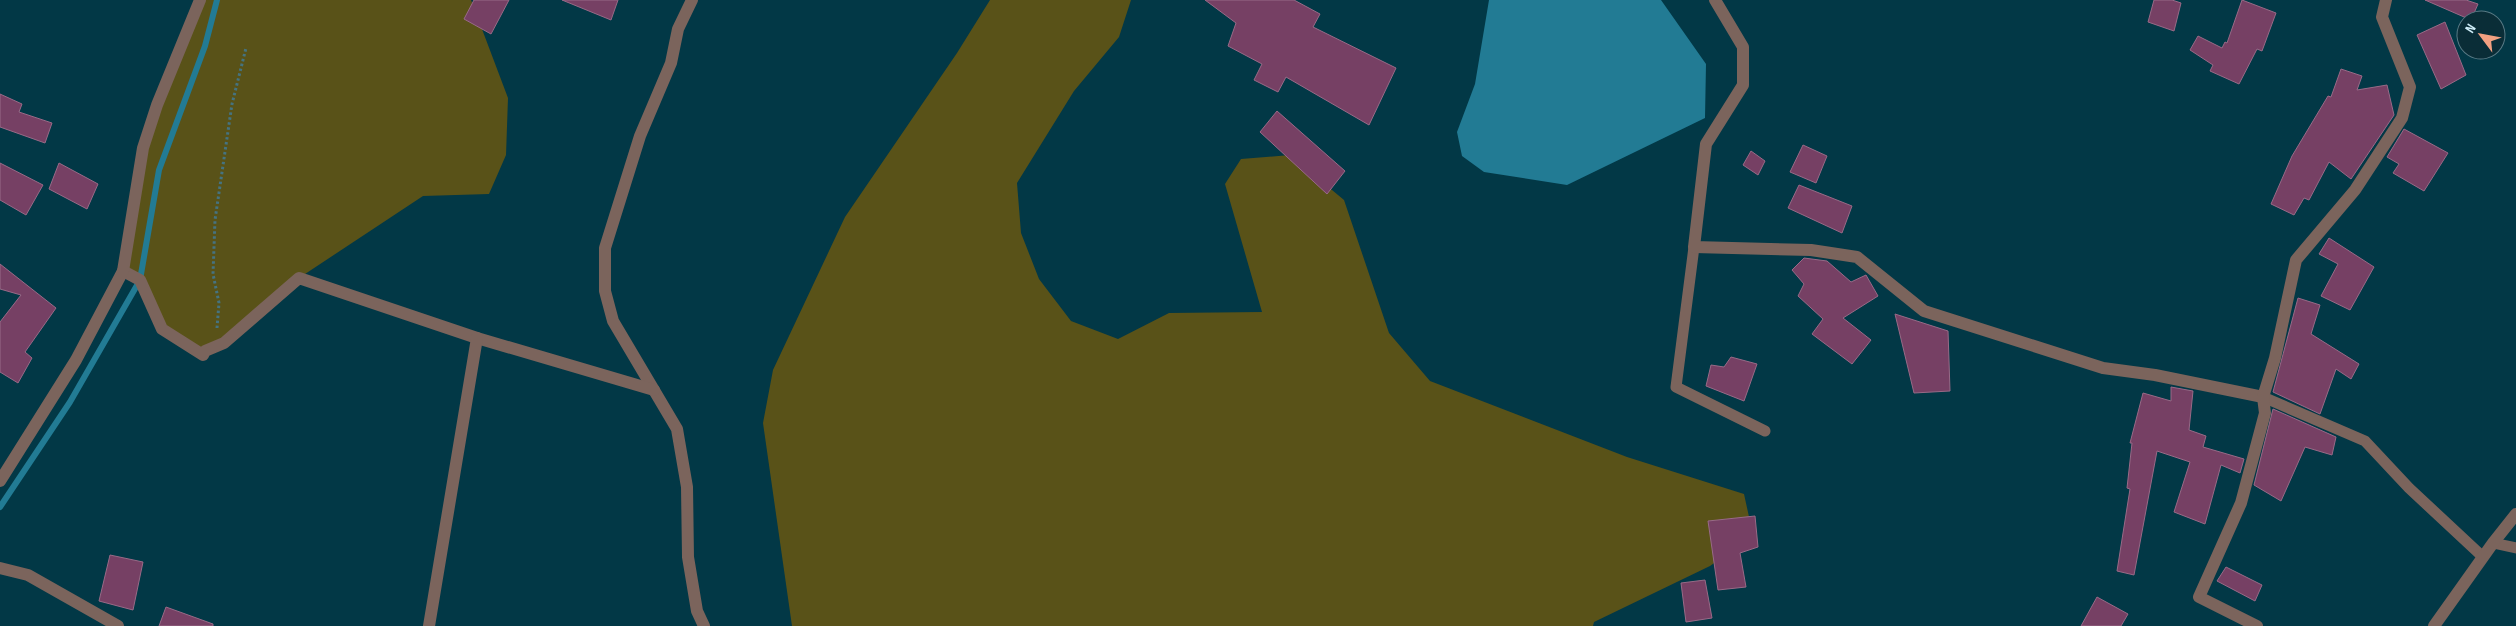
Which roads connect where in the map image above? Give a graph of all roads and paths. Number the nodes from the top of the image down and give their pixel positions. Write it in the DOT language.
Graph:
graph roads {
  1 [pos="200,0"];
  2 [pos="692,0"];
  3 [pos="1715,0"];
  4 [pos="2386,0"];
  5 [pos="246,48"];
  6 [pos="1694,247"];
  7 [pos="123,270"];
  8 [pos="476,338"];
  9 [pos="216,346"];
  10 [pos="654,390"];
  11 [pos="2263,397"];
  12 [pos="1766,431"];
  13 [pos="0,481"];
  14 [pos="2516,514"];
  15 [pos="2493,542"];
  16 [pos="2516,548"];
  17 [pos="2483,557"];
  18 [pos="0,568"];
  19 [pos="118,626"];
  20 [pos="429,626"];
  21 [pos="704,626"];
  22 [pos="2257,626"];
  23 [pos="2434,626"];
  1 -- 7 [label="street"];
  2 -- 10 [label="street"];
  3 -- 6 [label="street"];
  4 -- 11 [label="street"];
  5 -- 9 [label="path"];
  6 -- 11 [label="street"];
  6 -- 12 [label="lane"];
  7 -- 9 [label="street"];
  7 -- 13 [label="street"];
  8 -- 9 [label="street"];
  8 -- 10 [label="street"];
  8 -- 20 [label="street"];
  10 -- 21 [label="street"];
  11 -- 17 [label="lane"];
  11 -- 22 [label="street"];
  14 -- 15 [label="street"];
  15 -- 16 [label="lane"];
  15 -- 17 [label="street"];
  17 -- 23 [label="street"];
  18 -- 19 [label="street"];
}
